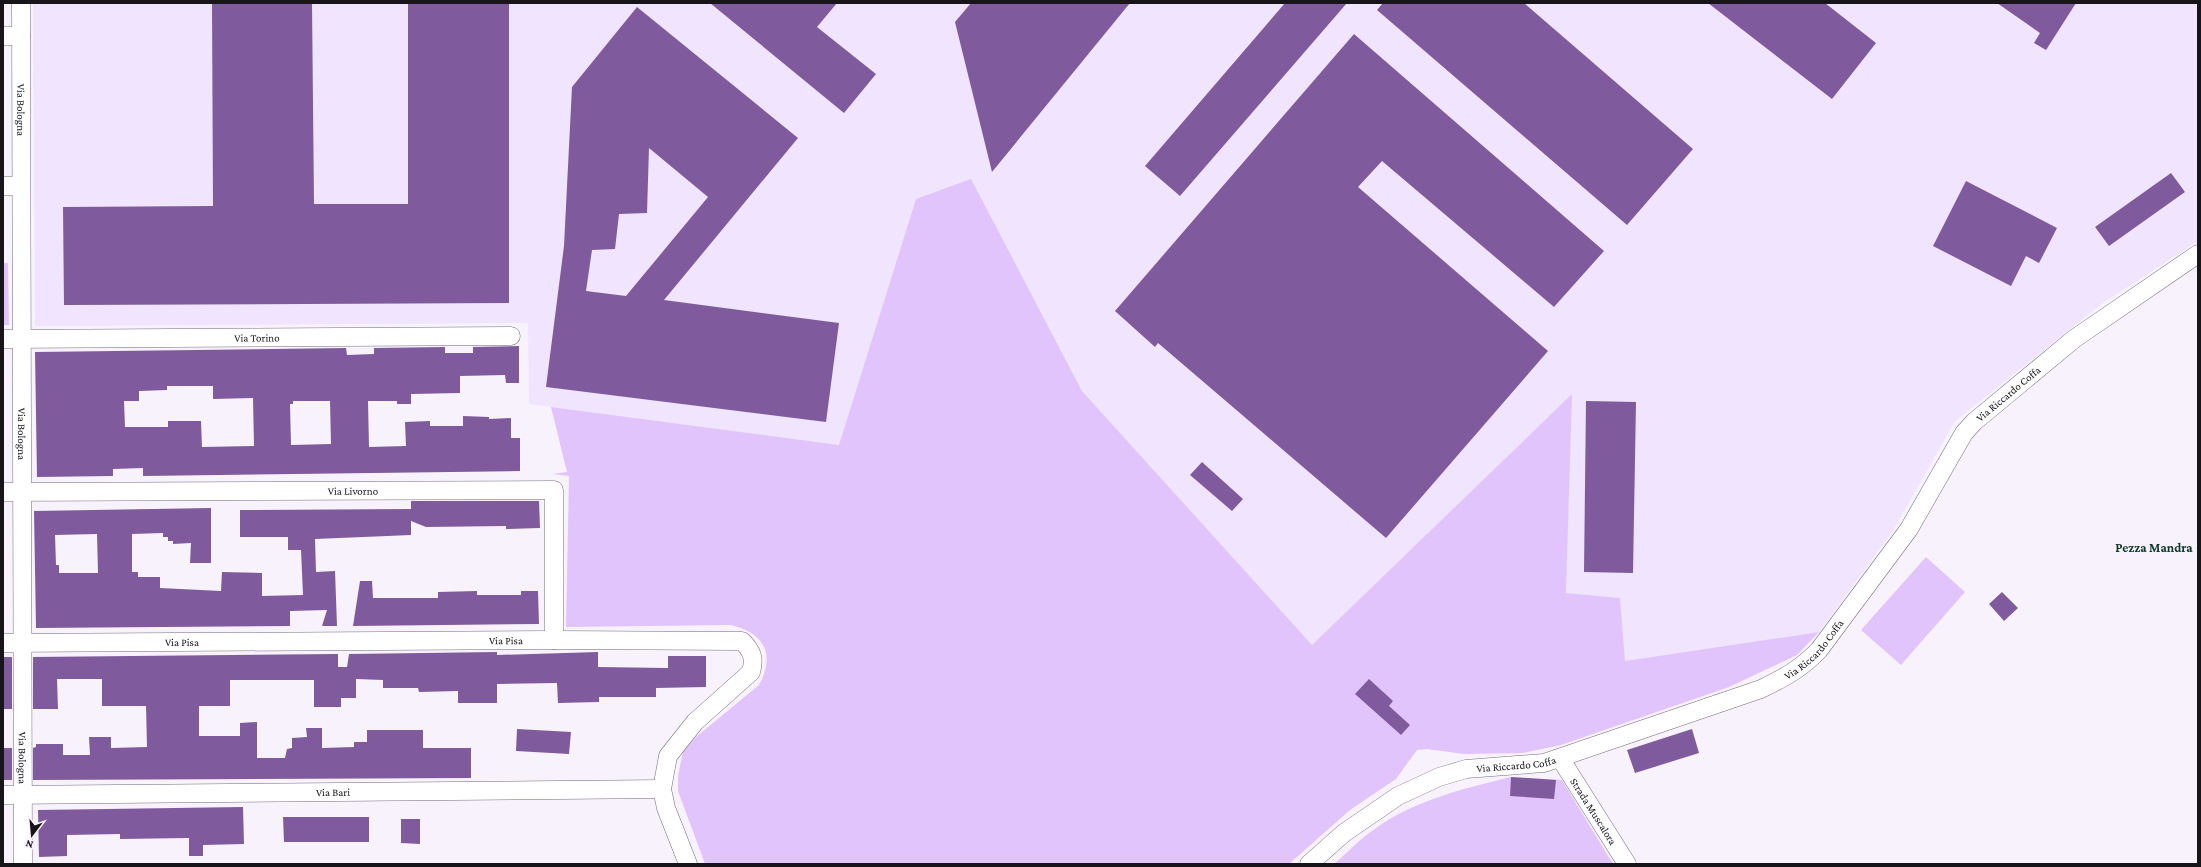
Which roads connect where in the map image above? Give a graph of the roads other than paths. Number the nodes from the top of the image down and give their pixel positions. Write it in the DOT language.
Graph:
graph roads {
  1 [pos="21,3"];
  2 [pos="3,36"];
  3 [pos="21,36"];
  4 [pos="3,186"];
  5 [pos="21,186"];
  6 [pos="2198,254"];
  7 [pos="511,336"];
  8 [pos="3,339"];
  9 [pos="22,339"];
  10 [pos="22,491"];
  11 [pos="3,492"];
  12 [pos="554,640"];
  13 [pos="3,643"];
  14 [pos="23,643"];
  15 [pos="1560,758"];
  16 [pos="662,789"];
  17 [pos="23,794"];
  18 [pos="3,795"];
  19 [pos="23,864"];
  20 [pos="688,864"];
  21 [pos="1309,864"];
  22 [pos="1628,864"];
  1 -- 3 [label="street, Via Bologna"];
  2 -- 3 [label="street"];
  3 -- 5 [label="street, Via Bologna"];
  4 -- 5 [label="street"];
  5 -- 9 [label="street, Via Bologna"];
  6 -- 15 [label="street, Via Riccardo Coffa"];
  7 -- 9 [label="street, Via Torino"];
  8 -- 9 [label="street, Via Torino"];
  9 -- 10 [label="street, Via Bologna"];
  10 -- 11 [label="street, Via Livorno"];
  10 -- 12 [label="street, Via Livorno"];
  10 -- 14 [label="street, Via Bologna"];
  12 -- 14 [label="street, Via Pisa"];
  12 -- 16 [label="street, Via Pisa"];
  13 -- 14 [label="street, Via Pisa"];
  14 -- 17 [label="street, Via Bologna"];
  15 -- 21 [label="street, Via Riccardo Coffa"];
  15 -- 22 [label="street, Strada Muscalora"];
  16 -- 17 [label="street, Via Bari"];
  16 -- 20 [label="street, Via Pisa"];
  17 -- 18 [label="street, Via Bari"];
  17 -- 19 [label="street, Via Bologna"];
}
